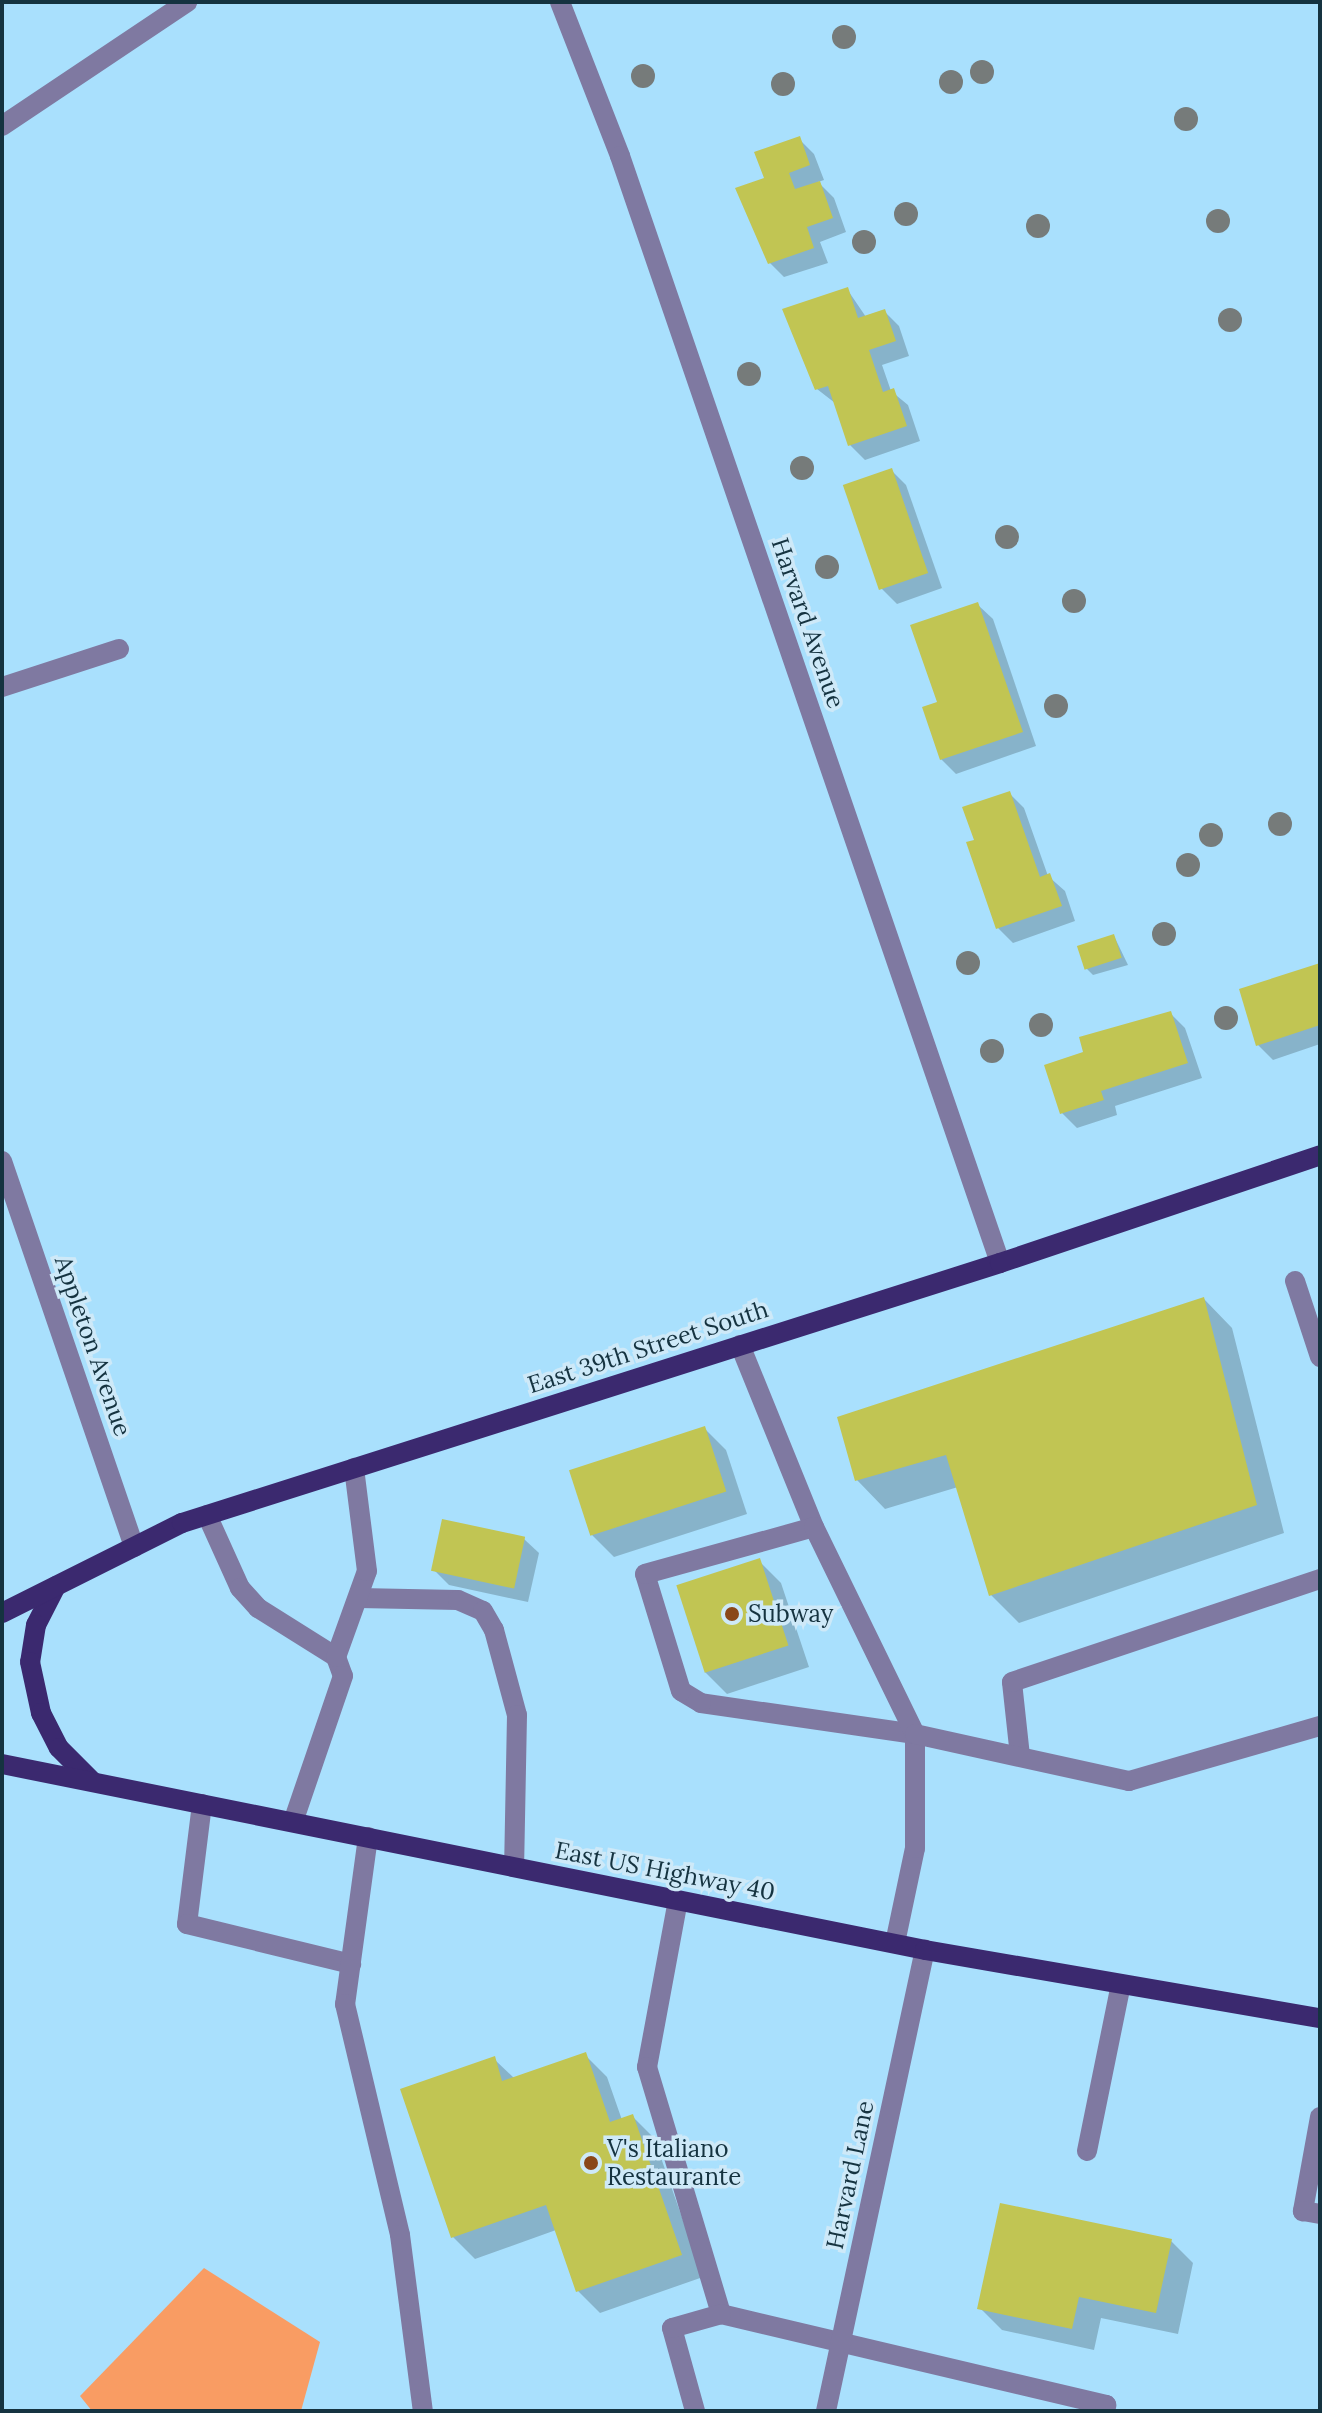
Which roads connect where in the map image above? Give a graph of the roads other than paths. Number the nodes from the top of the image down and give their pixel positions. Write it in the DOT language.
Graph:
graph roads {
  1 [pos="187,2"];
  2 [pos="560,2"];
  3 [pos="2,126"];
  4 [pos="119,649"];
  5 [pos="2,687"];
  6 [pos="1320,1155"];
  7 [pos="2,1161"];
  8 [pos="1000,1263"];
  9 [pos="1295,1281"];
  10 [pos="740,1345"];
  11 [pos="1320,1357"];
  12 [pos="354,1468"];
  13 [pos="207,1515"];
  14 [pos="814,1527"];
  15 [pos="134,1547"];
  16 [pos="1320,1579"];
  17 [pos="56,1586"];
  18 [pos="359,1598"];
  19 [pos="2,1613"];
  20 [pos="336,1657"];
  21 [pos="1320,1726"];
  22 [pos="915,1734"];
  23 [pos="1020,1756"];
  24 [pos="2,1764"];
  25 [pos="92,1781"];
  26 [pos="202,1804"];
  27 [pos="293,1822"];
  28 [pos="368,1837"];
  29 [pos="514,1867"];
  30 [pos="678,1900"];
  31 [pos="895,1943"];
  32 [pos="925,1950"];
  33 [pos="351,1964"];
  34 [pos="1121,1984"];
  35 [pos="1320,2018"];
  36 [pos="1320,2117"];
  37 [pos="1087,2151"];
  38 [pos="1320,2214"];
  39 [pos="721,2314"];
  40 [pos="841,2342"];
  41 [pos="423,2411"];
  42 [pos="695,2411"];
  43 [pos="826,2411"];
  44 [pos="1105,2411"];
  1 -- 3 [label="street"];
  2 -- 8 [label="street, Harvard Avenue"];
  4 -- 5 [label="street"];
  6 -- 8 [label="main road, East 39th Street South"];
  7 -- 15 [label="street, Appleton Avenue"];
  8 -- 10 [label="main road, East 39th Street South"];
  9 -- 11 [label="street"];
  10 -- 12 [label="main road, East 39th Street South"];
  10 -- 14 [label="street"];
  12 -- 13 [label="main road, East 39th Street South"];
  12 -- 18 [label="street"];
  13 -- 15 [label="main road, East 39th Street South"];
  13 -- 20 [label="street"];
  14 -- 22 [label="street"];
  14 -- 22 [label="street"];
  15 -- 17 [label="main road, East 39th Street South"];
  16 -- 23 [label="street"];
  17 -- 19 [label="main road, East 39th Street South"];
  17 -- 25 [label="main road"];
  18 -- 20 [label="street"];
  18 -- 29 [label="street"];
  20 -- 27 [label="street"];
  21 -- 23 [label="street"];
  22 -- 23 [label="street"];
  22 -- 31 [label="street"];
  24 -- 25 [label="main road, East US Highway 40"];
  25 -- 26 [label="main road, East US Highway 40"];
  26 -- 27 [label="main road, East US Highway 40"];
  26 -- 33 [label="street"];
  27 -- 28 [label="main road, East US Highway 40"];
  28 -- 29 [label="main road, East US Highway 40"];
  28 -- 33 [label="street"];
  29 -- 30 [label="main road, East US Highway 40"];
  30 -- 31 [label="main road, East US Highway 40"];
  30 -- 39 [label="street"];
  31 -- 32 [label="main road, East US Highway 40"];
  32 -- 34 [label="main road, East US Highway 40"];
  32 -- 40 [label="street, Harvard Lane"];
  33 -- 41 [label="street"];
  34 -- 35 [label="main road, East US Highway 40"];
  34 -- 37 [label="street"];
  36 -- 38 [label="street"];
  39 -- 40 [label="street"];
  39 -- 42 [label="street"];
  40 -- 43 [label="street, Harvard Lane"];
  40 -- 44 [label="street"];
}
